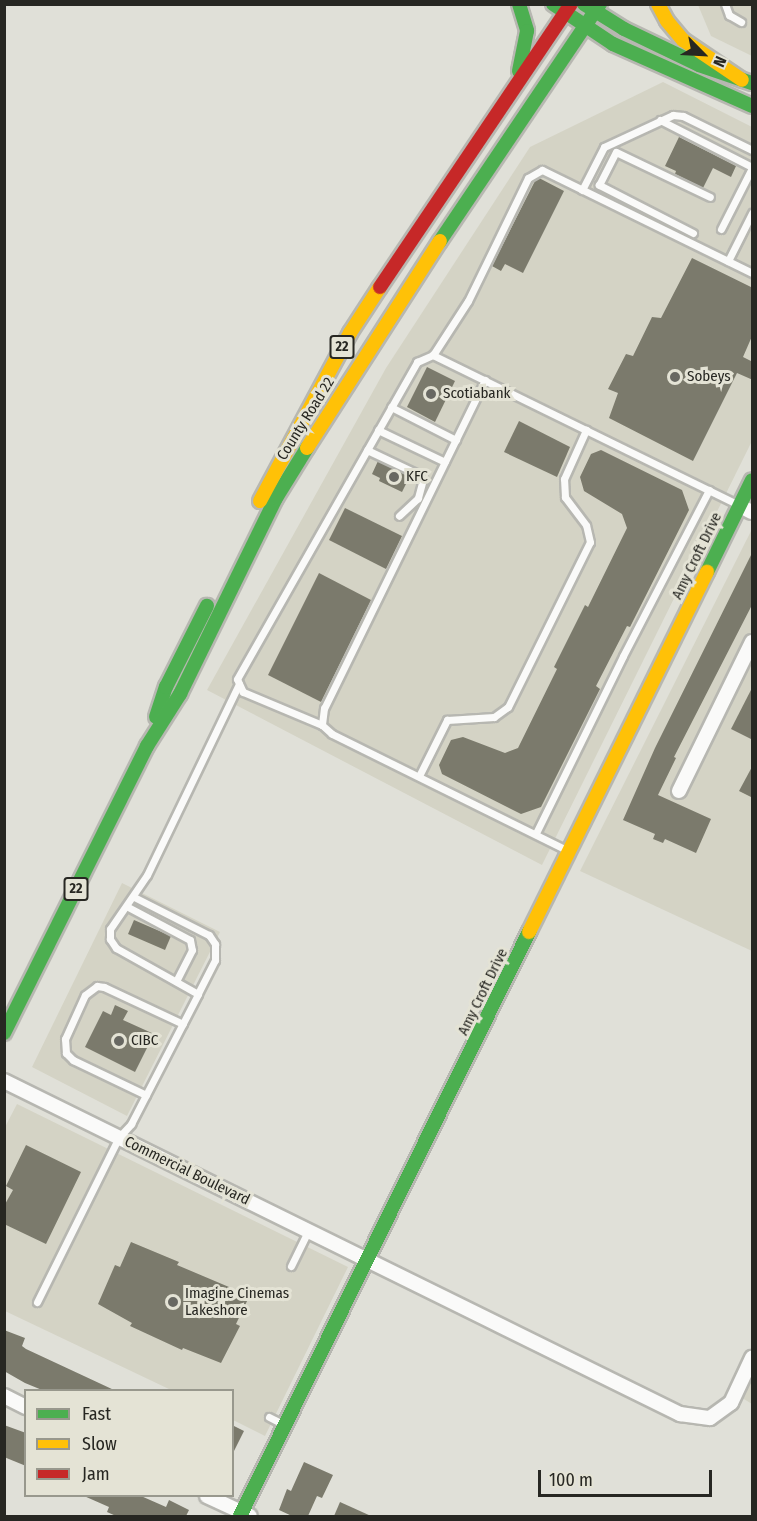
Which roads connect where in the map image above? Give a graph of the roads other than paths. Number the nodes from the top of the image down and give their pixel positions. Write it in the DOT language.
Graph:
graph roads {
  1 [pos="519,4"];
  2 [pos="553,4"];
  3 [pos="658,4"];
  4 [pos="725,4"];
  5 [pos="593,7"];
  6 [pos="571,10"];
  7 [pos="741,22"];
  8 [pos="585,27"];
  9 [pos="747,81"];
  10 [pos="513,88"];
  11 [pos="753,106"];
  12 [pos="660,120"];
  13 [pos="753,150"];
  14 [pos="753,167"];
  15 [pos="582,190"];
  16 [pos="710,197"];
  17 [pos="753,213"];
  18 [pos="722,229"];
  19 [pos="693,232"];
  20 [pos="728,261"];
  21 [pos="753,273"];
  22 [pos="434,355"];
  23 [pos="485,380"];
  24 [pos="391,407"];
  25 [pos="378,430"];
  26 [pos="586,430"];
  27 [pos="456,440"];
  28 [pos="367,450"];
  29 [pos="445,462"];
  30 [pos="753,480"];
  31 [pos="709,490"];
  32 [pos="276,498"];
  33 [pos="746,509"];
  34 [pos="399,516"];
  35 [pos="753,642"];
  36 [pos="239,684"];
  37 [pos="322,725"];
  38 [pos="147,746"];
  39 [pos="419,776"];
  40 [pos="679,791"];
  41 [pos="536,833"];
  42 [pos="571,852"];
  43 [pos="134,897"];
  44 [pos="128,907"];
  45 [pos="176,981"];
  46 [pos="198,994"];
  47 [pos="183,1023"];
  48 [pos="4,1033"];
  49 [pos="4,1081"];
  50 [pos="146,1095"];
  51 [pos="119,1137"];
  52 [pos="308,1231"];
  53 [pos="368,1261"];
  54 [pos="291,1266"];
  55 [pos="38,1302"];
  56 [pos="753,1358"];
  57 [pos="4,1396"];
  58 [pos="24,1406"];
  59 [pos="269,1417"];
  60 [pos="288,1426"];
  61 [pos="209,1497"];
  62 [pos="244,1515"];
  1 -- 10 [label="main road"];
  2 -- 6 [label="main road"];
  3 -- 9 [label="main road"];
  4 -- 7 [label="lane"];
  5 -- 8 [label="main road, County Road 22 / 22"];
  5 -- 9 [label="main road"];
  6 -- 8 [label="main road"];
  6 -- 10 [label="main road, County Road 22 / 22"];
  6 -- 32 [label="main road"];
  8 -- 11 [label="main road"];
  8 -- 32 [label="main road, County Road 22 / 22"];
  10 -- 38 [label="main road, County Road 22 / 22"];
  12 -- 13 [label="lane"];
  12 -- 14 [label="lane"];
  12 -- 15 [label="lane"];
  14 -- 18 [label="lane"];
  15 -- 20 [label="lane"];
  15 -- 22 [label="lane"];
  16 -- 19 [label="lane"];
  17 -- 20 [label="lane"];
  20 -- 21 [label="lane"];
  22 -- 23 [label="lane"];
  22 -- 24 [label="lane"];
  23 -- 26 [label="lane"];
  23 -- 27 [label="lane"];
  24 -- 25 [label="lane"];
  24 -- 27 [label="lane"];
  25 -- 28 [label="lane"];
  25 -- 29 [label="lane"];
  26 -- 31 [label="lane"];
  26 -- 39 [label="lane"];
  27 -- 29 [label="lane"];
  28 -- 34 [label="lane"];
  28 -- 36 [label="lane"];
  29 -- 37 [label="lane"];
  30 -- 33 [label="main road, Amy Croft Drive"];
  31 -- 33 [label="lane"];
  31 -- 41 [label="lane"];
  32 -- 38 [label="main road, County Road 22 / 22"];
  33 -- 42 [label="main road, Amy Croft Drive"];
  35 -- 40 [label="street"];
  36 -- 37 [label="lane"];
  36 -- 43 [label="lane"];
  37 -- 39 [label="lane"];
  38 -- 48 [label="main road, County Road 22 / 22"];
  39 -- 41 [label="lane"];
  41 -- 42 [label="lane"];
  42 -- 53 [label="main road, Amy Croft Drive"];
  43 -- 44 [label="lane"];
  43 -- 46 [label="lane"];
  44 -- 45 [label="lane"];
  44 -- 45 [label="lane"];
  45 -- 46 [label="lane"];
  46 -- 47 [label="lane"];
  47 -- 50 [label="lane"];
  47 -- 50 [label="lane"];
  49 -- 51 [label="street, Commercial Boulevard"];
  50 -- 51 [label="lane"];
  51 -- 52 [label="street, Commercial Boulevard"];
  51 -- 55 [label="lane"];
  52 -- 53 [label="street, Commercial Boulevard"];
  52 -- 54 [label="lane"];
  53 -- 56 [label="street, Commercial Boulevard"];
  53 -- 60 [label="main road, Amy Croft Drive"];
  57 -- 58 [label="street"];
  59 -- 60 [label="lane"];
  60 -- 62 [label="main road, Amy Croft Drive"];
  61 -- 62 [label="street"];
}
